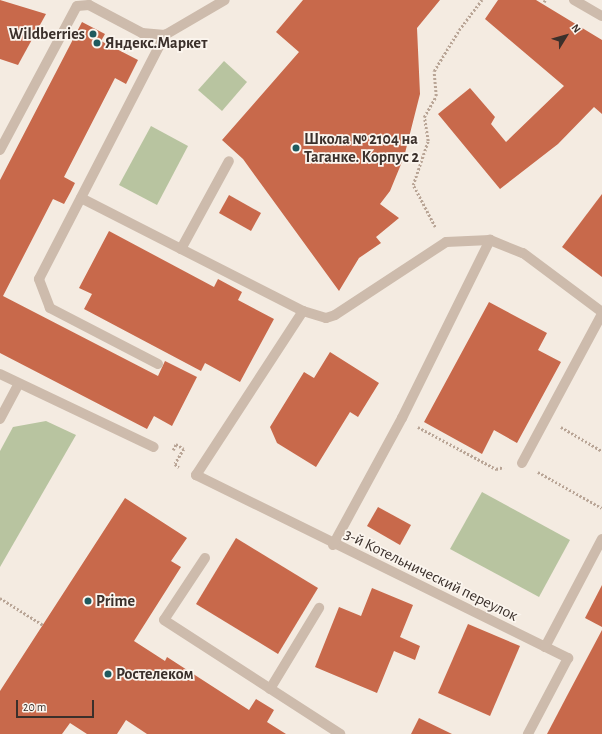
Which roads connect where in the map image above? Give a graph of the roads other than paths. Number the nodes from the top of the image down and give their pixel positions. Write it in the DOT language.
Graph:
graph roads {
  1 [pos="225,0"];
  2 [pos="574,0"];
  3 [pos="602,16"];
  4 [pos="165,35"];
  5 [pos="0,150"];
  6 [pos="229,160"];
  7 [pos="81,198"];
  8 [pos="490,240"];
  9 [pos="181,249"];
  10 [pos="303,310"];
  11 [pos="602,313"];
  12 [pos="158,364"];
  13 [pos="0,374"];
  14 [pos="19,384"];
  15 [pos="0,419"];
  16 [pos="154,447"];
  17 [pos="522,462"];
  18 [pos="602,539"];
  19 [pos="333,544"];
  20 [pos="205,558"];
  21 [pos="319,608"];
  22 [pos="545,647"];
  23 [pos="270,688"];
  24 [pos="340,734"];
  25 [pos="528,734"];
  1 -- 4 [label="street"];
  2 -- 3 [label="street"];
  4 -- 5 [label="street"];
  4 -- 7 [label="street"];
  6 -- 9 [label="street"];
  7 -- 9 [label="street"];
  7 -- 12 [label="street"];
  8 -- 10 [label="street"];
  8 -- 11 [label="street"];
  8 -- 19 [label="street"];
  9 -- 10 [label="street"];
  10 -- 19 [label="street, 3-й Котельнический переулок"];
  11 -- 17 [label="street"];
  13 -- 14 [label="street"];
  14 -- 15 [label="street"];
  14 -- 16 [label="street"];
  18 -- 22 [label="street"];
  19 -- 22 [label="street, 3-й Котельнический переулок"];
  20 -- 23 [label="street"];
  21 -- 23 [label="street"];
  22 -- 25 [label="street, 3-й Котельнический переулок"];
  23 -- 24 [label="street"];
}
